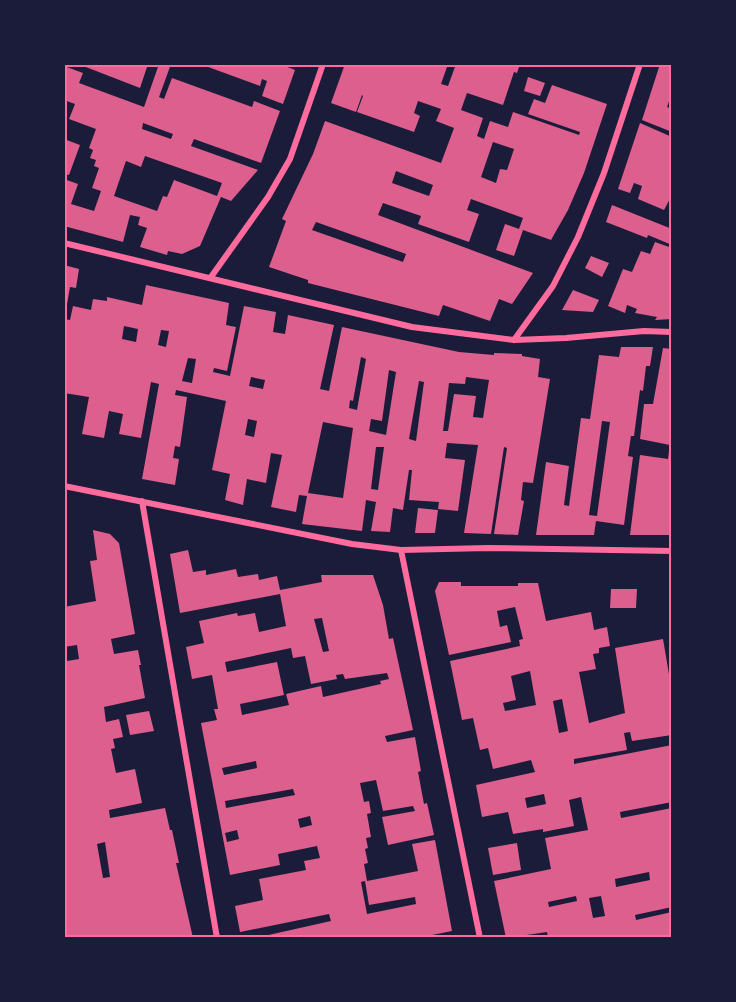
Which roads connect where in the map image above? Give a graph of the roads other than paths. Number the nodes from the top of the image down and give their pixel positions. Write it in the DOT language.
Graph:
graph roads {
  1 [pos="323,64"];
  2 [pos="640,64"];
  3 [pos="64,243"];
  4 [pos="211,278"];
  5 [pos="672,332"];
  6 [pos="514,340"];
  7 [pos="64,486"];
  8 [pos="142,501"];
  9 [pos="401,550"];
  10 [pos="672,551"];
  11 [pos="217,938"];
  12 [pos="480,938"];
  1 -- 4 [label="street"];
  2 -- 6 [label="street"];
  3 -- 4 [label="street"];
  4 -- 6 [label="street"];
  5 -- 6 [label="street"];
  7 -- 8 [label="street"];
  8 -- 9 [label="street"];
  8 -- 11 [label="street"];
  9 -- 10 [label="street"];
  9 -- 12 [label="street"];
}
